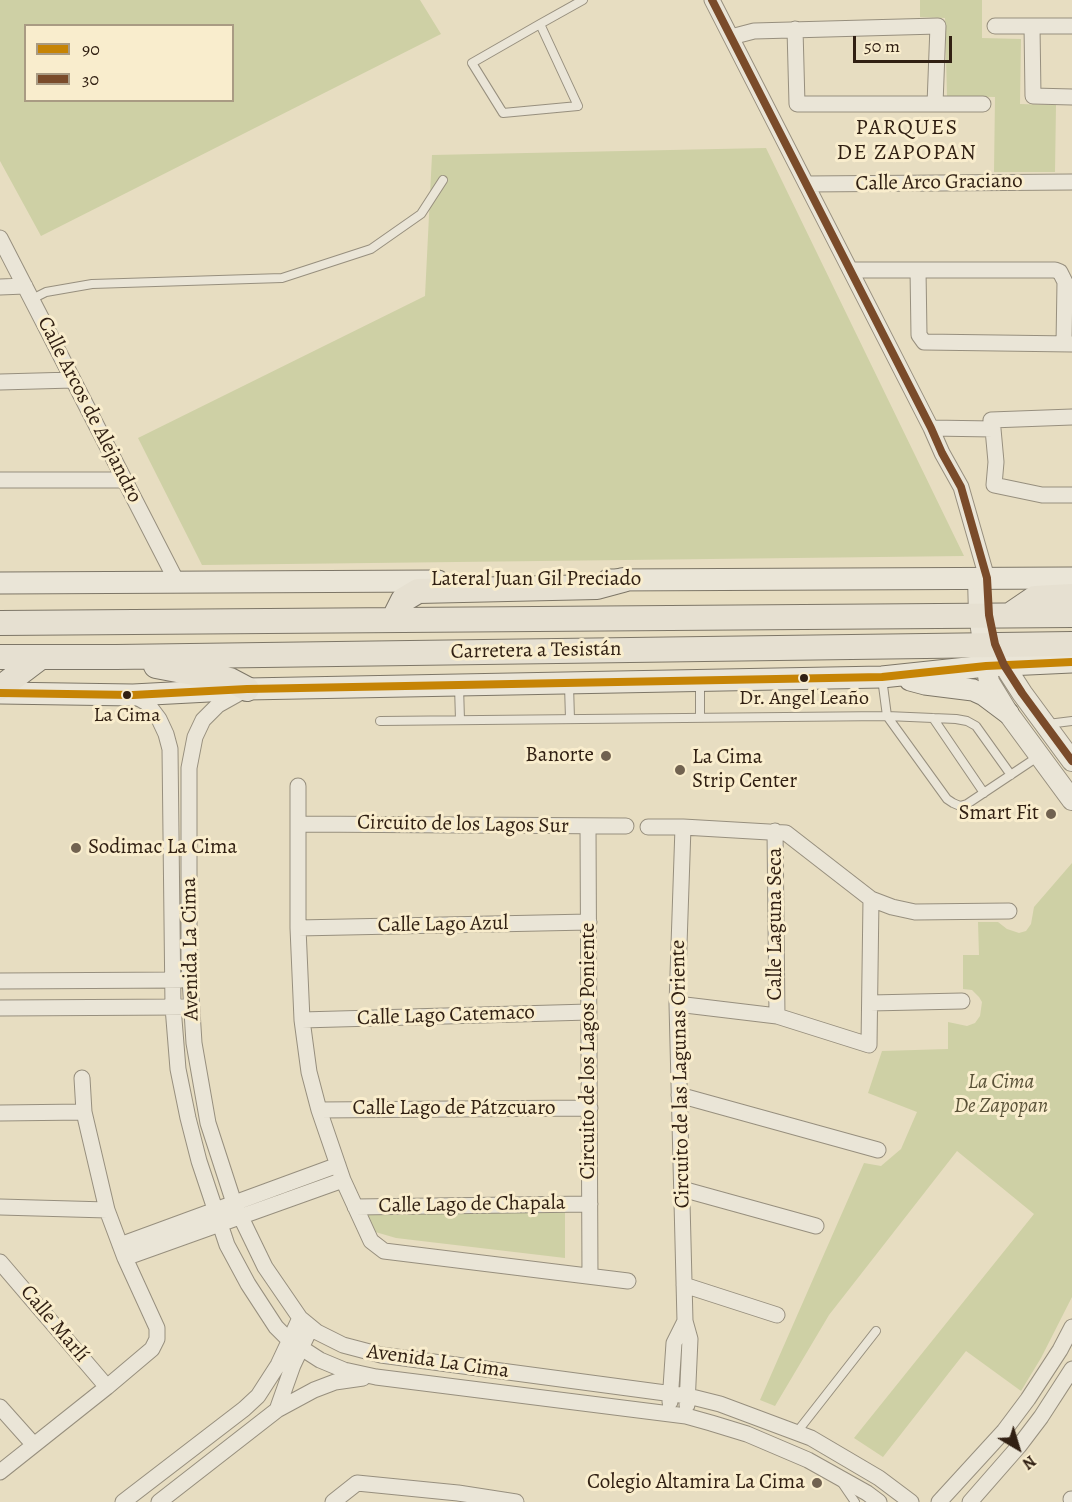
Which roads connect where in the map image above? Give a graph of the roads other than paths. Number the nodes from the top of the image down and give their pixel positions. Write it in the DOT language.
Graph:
graph roads {
  1 [pos="583,0"];
  2 [pos="712,0"];
  3 [pos="573,2"];
  4 [pos="540,24"];
  5 [pos="995,26"];
  6 [pos="1032,26"];
  7 [pos="1072,26"];
  8 [pos="795,29"];
  9 [pos="731,37"];
  10 [pos="1072,97"];
  11 [pos="935,104"];
  12 [pos="984,105"];
  13 [pos="442,180"];
  14 [pos="1072,182"];
  15 [pos="806,184"];
  16 [pos="0,238"];
  17 [pos="850,270"];
  18 [pos="918,270"];
  19 [pos="0,287"];
  20 [pos="28,293"];
  21 [pos="1068,344"];
  22 [pos="73,380"];
  23 [pos="0,382"];
  24 [pos="1072,417"];
  25 [pos="931,428"];
  26 [pos="993,429"];
  27 [pos="0,480"];
  28 [pos="125,480"];
  29 [pos="1072,495"];
  30 [pos="982,572"];
  31 [pos="1072,578"];
  32 [pos="623,580"];
  33 [pos="177,582"];
  34 [pos="0,583"];
  35 [pos="1072,596"];
  36 [pos="993,615"];
  37 [pos="1072,615"];
  38 [pos="393,620"];
  39 [pos="0,623"];
  40 [pos="1072,644"];
  41 [pos="992,655"];
  42 [pos="0,657"];
  43 [pos="41,657"];
  44 [pos="116,657"];
  45 [pos="1072,662"];
  46 [pos="888,676"];
  47 [pos="700,681"];
  48 [pos="569,683"];
  49 [pos="459,685"];
  50 [pos="0,688"];
  51 [pos="247,689"];
  52 [pos="0,693"];
  53 [pos="133,695"];
  54 [pos="1008,713"];
  55 [pos="887,716"];
  56 [pos="700,718"];
  57 [pos="933,718"];
  58 [pos="570,719"];
  59 [pos="459,720"];
  60 [pos="380,721"];
  61 [pos="1072,721"];
  62 [pos="1046,725"];
  63 [pos="1041,755"];
  64 [pos="1065,772"];
  65 [pos="1011,775"];
  66 [pos="298,786"];
  67 [pos="189,791"];
  68 [pos="170,793"];
  69 [pos="984,793"];
  70 [pos="1072,800"];
  71 [pos="299,824"];
  72 [pos="588,826"];
  73 [pos="626,826"];
  74 [pos="648,827"];
  75 [pos="683,827"];
  76 [pos="775,831"];
  77 [pos="871,899"];
  78 [pos="1009,911"];
  79 [pos="589,922"];
  80 [pos="298,928"];
  81 [pos="172,980"];
  82 [pos="190,980"];
  83 [pos="0,981"];
  84 [pos="962,1001"];
  85 [pos="870,1003"];
  86 [pos="677,1004"];
  87 [pos="173,1007"];
  88 [pos="192,1007"];
  89 [pos="0,1008"];
  90 [pos="589,1012"];
  91 [pos="777,1017"];
  92 [pos="302,1020"];
  93 [pos="82,1078"];
  94 [pos="679,1095"];
  95 [pos="590,1108"];
  96 [pos="319,1110"];
  97 [pos="84,1112"];
  98 [pos="0,1113"];
  99 [pos="878,1150"];
  100 [pos="338,1165"];
  101 [pos="343,1180"];
  102 [pos="682,1189"];
  103 [pos="271,1198"];
  104 [pos="590,1204"];
  105 [pos="0,1207"];
  106 [pos="355,1207"];
  107 [pos="107,1210"];
  108 [pos="237,1210"];
  109 [pos="217,1217"];
  110 [pos="816,1226"];
  111 [pos="123,1252"];
  112 [pos="0,1262"];
  113 [pos="590,1276"];
  114 [pos="628,1281"];
  115 [pos="684,1285"];
  116 [pos="777,1315"];
  117 [pos="685,1321"];
  118 [pos="305,1323"];
  119 [pos="876,1331"];
  120 [pos="1071,1332"];
  121 [pos="295,1344"];
  122 [pos="1066,1353"];
  123 [pos="1072,1369"];
  124 [pos="376,1377"];
  125 [pos="107,1387"];
  126 [pos="670,1394"];
  127 [pos="688,1396"];
  128 [pos="0,1407"];
  129 [pos="277,1410"];
  130 [pos="669,1414"];
  131 [pos="686,1416"];
  132 [pos="797,1432"];
  133 [pos="34,1445"];
  134 [pos="0,1472"];
  135 [pos="838,1476"];
  136 [pos="149,1482"];
  137 [pos="456,1497"];
  138 [pos="131,1500"];
  139 [pos="161,1501"];
  140 [pos="333,1502"];
  141 [pos="516,1502"];
  142 [pos="855,1502"];
  143 [pos="879,1502"];
  144 [pos="911,1502"];
  145 [pos="939,1502"];
  146 [pos="970,1502"];
  1 -- 3 [label="lane"];
  2 -- 9 [label="street"];
  3 -- 4 [label="lane"];
  4 -- 4 [label="lane"];
  5 -- 6 [label="street"];
  6 -- 7 [label="street"];
  6 -- 10 [label="street"];
  8 -- 9 [label="street"];
  8 -- 11 [label="street"];
  8 -- 11 [label="street"];
  9 -- 15 [label="street"];
  11 -- 12 [label="street"];
  13 -- 20 [label="lane"];
  14 -- 15 [label="street, Calle Arco Graciano"];
  15 -- 17 [label="street"];
  16 -- 20 [label="street, Calle Arcos de Alejandro"];
  17 -- 18 [label="street"];
  17 -- 25 [label="street"];
  18 -- 21 [label="street"];
  18 -- 21 [label="street"];
  19 -- 20 [label="street"];
  20 -- 22 [label="street, Calle Arcos de Alejandro"];
  22 -- 23 [label="street"];
  22 -- 28 [label="street, Calle Arcos de Alejandro"];
  24 -- 26 [label="street"];
  25 -- 26 [label="street"];
  25 -- 30 [label="street"];
  26 -- 29 [label="street"];
  27 -- 28 [label="street"];
  28 -- 33 [label="street, Calle Arcos de Alejandro"];
  30 -- 31 [label="main road, Lateral Juan Gil Preciado"];
  30 -- 32 [label="main road, Lateral Juan Gil Preciado"];
  30 -- 36 [label="street"];
  32 -- 33 [label="main road, Lateral Juan Gil Preciado"];
  32 -- 38 [label="main road"];
  33 -- 34 [label="main road, Lateral Juan Gil Preciado"];
  35 -- 36 [label="main road"];
  36 -- 37 [label="main road, Carretera a Tesistán"];
  36 -- 38 [label="main road, Carretera a Tesistán"];
  36 -- 41 [label="street"];
  38 -- 39 [label="main road, Carretera a Tesistán"];
  40 -- 41 [label="main road, Carretera a Tesistán"];
  41 -- 44 [label="main road, Carretera a Tesistán"];
  41 -- 45 [label="main road"];
  41 -- 46 [label="main road"];
  41 -- 54 [label="street"];
  41 -- 62 [label="street"];
  42 -- 43 [label="main road, Carretera a Tesistán"];
  43 -- 44 [label="main road, Carretera a Tesistán"];
  43 -- 50 [label="main road"];
  44 -- 51 [label="main road"];
  46 -- 47 [label="main road"];
  46 -- 54 [label="main road"];
  46 -- 55 [label="lane"];
  47 -- 48 [label="main road"];
  47 -- 56 [label="lane"];
  48 -- 49 [label="main road"];
  48 -- 58 [label="lane"];
  49 -- 51 [label="main road"];
  49 -- 59 [label="lane"];
  51 -- 53 [label="main road"];
  51 -- 67 [label="street, Avenida La Cima"];
  52 -- 53 [label="main road"];
  53 -- 68 [label="street, Avenida La Cima"];
  54 -- 63 [label="street"];
  55 -- 56 [label="lane"];
  55 -- 57 [label="lane"];
  55 -- 69 [label="lane"];
  56 -- 58 [label="lane"];
  57 -- 65 [label="lane"];
  57 -- 69 [label="lane"];
  58 -- 59 [label="lane"];
  59 -- 60 [label="lane"];
  61 -- 62 [label="lane"];
  62 -- 64 [label="street"];
  63 -- 64 [label="street"];
  63 -- 65 [label="lane"];
  64 -- 70 [label="street"];
  65 -- 69 [label="lane"];
  66 -- 71 [label="street"];
  67 -- 68 [label="street"];
  67 -- 82 [label="street, Avenida La Cima"];
  68 -- 81 [label="street, Avenida La Cima"];
  71 -- 72 [label="street, Circuito de los Lagos Sur"];
  71 -- 80 [label="street"];
  72 -- 73 [label="street, Circuito de los Lagos Sur"];
  72 -- 79 [label="street, Circuito de los Lagos Poniente"];
  74 -- 75 [label="street"];
  75 -- 76 [label="street"];
  75 -- 86 [label="street, Circuito de las Lagunas Oriente"];
  76 -- 77 [label="street"];
  76 -- 91 [label="street, Calle Laguna Seca"];
  77 -- 78 [label="street"];
  77 -- 85 [label="street"];
  79 -- 80 [label="street, Calle Lago Azul"];
  79 -- 90 [label="street, Circuito de los Lagos Poniente"];
  80 -- 92 [label="street"];
  81 -- 82 [label="street"];
  81 -- 83 [label="street"];
  81 -- 87 [label="street, Avenida La Cima"];
  82 -- 88 [label="street, Avenida La Cima"];
  84 -- 85 [label="street"];
  85 -- 91 [label="street"];
  86 -- 91 [label="street"];
  86 -- 94 [label="street, Circuito de las Lagunas Oriente"];
  87 -- 88 [label="street"];
  87 -- 89 [label="street"];
  87 -- 109 [label="street, Avenida La Cima"];
  88 -- 108 [label="street, Avenida La Cima"];
  90 -- 92 [label="street, Calle Lago Catemaco"];
  90 -- 95 [label="street, Circuito de los Lagos Poniente"];
  92 -- 96 [label="street"];
  93 -- 97 [label="street"];
  94 -- 99 [label="street"];
  94 -- 102 [label="street, Circuito de las Lagunas Oriente"];
  95 -- 96 [label="street, Calle Lago de Pátzcuaro"];
  95 -- 104 [label="street, Circuito de los Lagos Poniente"];
  96 -- 100 [label="street"];
  97 -- 98 [label="street"];
  97 -- 107 [label="street"];
  100 -- 101 [label="street"];
  100 -- 103 [label="street"];
  101 -- 103 [label="street"];
  101 -- 106 [label="street"];
  102 -- 110 [label="street"];
  102 -- 115 [label="street, Circuito de las Lagunas Oriente"];
  103 -- 108 [label="street"];
  104 -- 106 [label="street, Calle Lago de Chapala"];
  104 -- 113 [label="street, Circuito de los Lagos Poniente"];
  105 -- 107 [label="street"];
  106 -- 113 [label="street"];
  107 -- 111 [label="street"];
  108 -- 109 [label="street"];
  108 -- 118 [label="street, Avenida La Cima"];
  109 -- 111 [label="street"];
  109 -- 121 [label="street, Avenida La Cima"];
  111 -- 125 [label="street"];
  112 -- 125 [label="street, Calle Marlí"];
  113 -- 114 [label="street"];
  115 -- 116 [label="street"];
  115 -- 117 [label="street, Circuito de las Lagunas Oriente"];
  117 -- 126 [label="street, Circuito de las Lagunas Oriente"];
  117 -- 127 [label="street, Circuito de las Lagunas Oriente"];
  118 -- 121 [label="street"];
  118 -- 126 [label="street, Avenida La Cima"];
  119 -- 132 [label="lane"];
  120 -- 122 [label="street"];
  121 -- 124 [label="street, Avenida La Cima"];
  121 -- 129 [label="street"];
  121 -- 136 [label="street"];
  122 -- 145 [label="street"];
  123 -- 146 [label="street"];
  124 -- 129 [label="street"];
  124 -- 130 [label="street, Avenida La Cima"];
  125 -- 133 [label="street"];
  126 -- 127 [label="street, Avenida La Cima"];
  126 -- 130 [label="street, Circuito de las Lagunas Oriente"];
  127 -- 131 [label="street, Circuito de las Lagunas Oriente"];
  127 -- 132 [label="street, Avenida La Cima"];
  128 -- 133 [label="street"];
  129 -- 139 [label="street"];
  130 -- 131 [label="street, Avenida La Cima"];
  131 -- 135 [label="street, Avenida La Cima"];
  132 -- 144 [label="street, Avenida La Cima"];
  133 -- 134 [label="street"];
  135 -- 142 [label="lane"];
  135 -- 143 [label="street, Avenida La Cima"];
  136 -- 138 [label="street"];
  136 -- 139 [label="street"];
  137 -- 140 [label="street"];
  137 -- 141 [label="street"];
}
